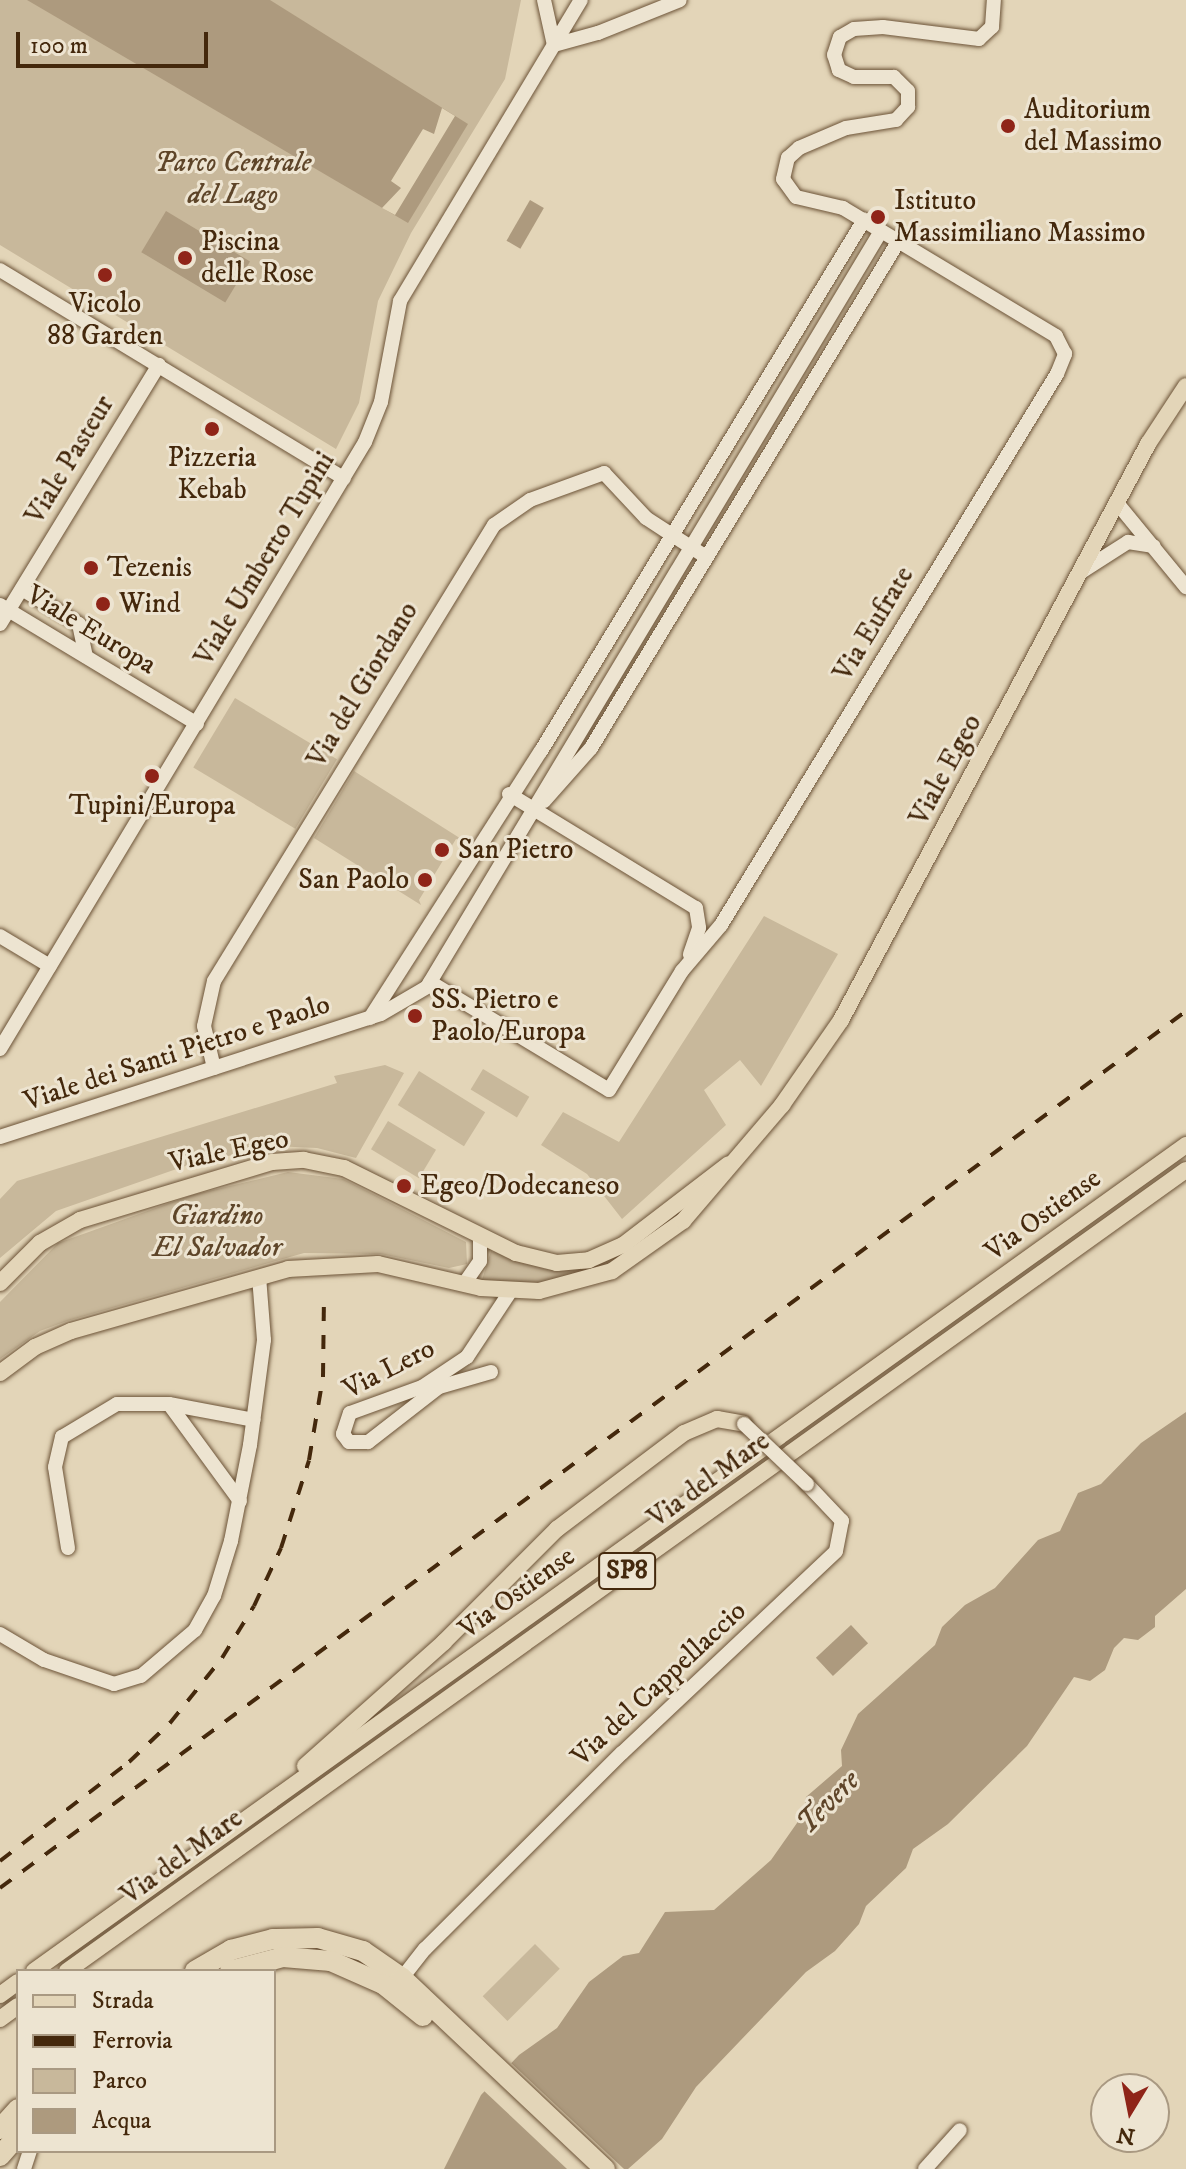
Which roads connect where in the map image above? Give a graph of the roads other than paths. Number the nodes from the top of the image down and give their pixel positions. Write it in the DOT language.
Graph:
graph roads {
  1 [pos="544,0"];
  2 [pos="581,0"];
  3 [pos="680,0"];
  4 [pos="994,0"];
  5 [pos="554,45"];
  6 [pos="864,220"];
  7 [pos="881,231"];
  8 [pos="898,242"];
  9 [pos="0,270"];
  10 [pos="820,291"];
  11 [pos="837,302"];
  12 [pos="855,312"];
  13 [pos="159,365"];
  14 [pos="766,376"];
  15 [pos="1186,386"];
  16 [pos="784,387"];
  17 [pos="803,398"];
  18 [pos="715,462"];
  19 [pos="734,473"];
  20 [pos="344,478"];
  21 [pos="751,483"];
  22 [pos="1117,503"];
  23 [pos="670,534"];
  24 [pos="689,546"];
  25 [pos="1156,547"];
  26 [pos="706,557"];
  27 [pos="1080,572"];
  28 [pos="1186,587"];
  29 [pos="22,589"];
  30 [pos="4,608"];
  31 [pos="620,619"];
  32 [pos="0,624"];
  33 [pos="639,630"];
  34 [pos="656,640"];
  35 [pos="86,656"];
  36 [pos="581,685"];
  37 [pos="598,695"];
  38 [pos="617,706"];
  39 [pos="197,724"];
  40 [pos="509,794"];
  41 [pos="535,810"];
  42 [pos="0,936"];
  43 [pos="50,966"];
  44 [pos="682,971"];
  45 [pos="430,982"];
  46 [pos="370,1018"];
  47 [pos="0,1049"];
  48 [pos="214,1068"];
  49 [pos="0,1137"];
  50 [pos="1186,1145"];
  51 [pos="730,1163"];
  52 [pos="1186,1170"];
  53 [pos="480,1236"];
  54 [pos="259,1277"];
  55 [pos="0,1283"];
  56 [pos="464,1284"];
  57 [pos="510,1292"];
  58 [pos="491,1372"];
  59 [pos="0,1373"];
  60 [pos="169,1404"];
  61 [pos="254,1420"];
  62 [pos="744,1424"];
  63 [pos="240,1501"];
  64 [pos="68,1548"];
  65 [pos="0,1634"];
  66 [pos="283,1792"];
  67 [pos="37,1969"];
  68 [pos="70,1969"];
  69 [pos="199,1969"];
  70 [pos="235,1969"];
  71 [pos="377,1970"];
  72 [pos="402,1978"];
  73 [pos="417,2001"];
  74 [pos="16,2111"];
  75 [pos="0,2113"];
  76 [pos="0,2129"];
  77 [pos="960,2130"];
  78 [pos="16,2133"];
  79 [pos="16,2137"];
  80 [pos="0,2156"];
  81 [pos="586,2169"];
  82 [pos="605,2169"];
  83 [pos="925,2169"];
  1 -- 5 [label="street"];
  2 -- 5 [label="street, Viale Umberto Tupini"];
  3 -- 5 [label="street"];
  4 -- 6 [label="street"];
  5 -- 20 [label="street, Viale Umberto Tupini"];
  6 -- 7 [label="street"];
  6 -- 10 [label="street"];
  7 -- 8 [label="street"];
  7 -- 11 [label="street"];
  8 -- 12 [label="street"];
  8 -- 44 [label="street, Via Eufrate"];
  9 -- 13 [label="street"];
  10 -- 11 [label="street"];
  10 -- 14 [label="street"];
  11 -- 12 [label="street"];
  11 -- 16 [label="street"];
  12 -- 17 [label="street"];
  13 -- 20 [label="street"];
  13 -- 29 [label="street, Viale Pasteur"];
  14 -- 16 [label="street"];
  14 -- 18 [label="street"];
  15 -- 22 [label="main road, Viale Egeo"];
  16 -- 17 [label="street"];
  16 -- 19 [label="street"];
  17 -- 21 [label="street"];
  18 -- 19 [label="street"];
  18 -- 23 [label="street"];
  19 -- 21 [label="street"];
  19 -- 24 [label="street"];
  20 -- 39 [label="street, Viale Umberto Tupini"];
  21 -- 26 [label="street"];
  22 -- 25 [label="street"];
  22 -- 27 [label="main road, Viale Egeo"];
  23 -- 24 [label="street"];
  23 -- 31 [label="street"];
  23 -- 48 [label="street, Via del Giordano"];
  24 -- 26 [label="street"];
  24 -- 33 [label="street"];
  25 -- 27 [label="street"];
  25 -- 28 [label="street"];
  26 -- 34 [label="street"];
  27 -- 51 [label="main road, Viale Egeo"];
  29 -- 30 [label="street, Viale Pasteur"];
  29 -- 35 [label="street"];
  30 -- 32 [label="street, Viale Pasteur"];
  30 -- 35 [label="street, Viale Europa"];
  31 -- 33 [label="street"];
  31 -- 36 [label="street"];
  33 -- 34 [label="street"];
  33 -- 37 [label="street"];
  34 -- 38 [label="street"];
  35 -- 39 [label="street, Viale Europa"];
  36 -- 37 [label="street"];
  36 -- 40 [label="street"];
  37 -- 38 [label="street"];
  37 -- 41 [label="street"];
  38 -- 41 [label="street"];
  39 -- 43 [label="street, Viale Umberto Tupini"];
  40 -- 41 [label="street"];
  40 -- 46 [label="street, Viale dei Santi Pietro e Paolo"];
  41 -- 44 [label="street"];
  41 -- 45 [label="street, Viale dei Santi Pietro e Paolo"];
  42 -- 43 [label="street"];
  43 -- 47 [label="street, Viale Umberto Tupini"];
  44 -- 45 [label="street"];
  45 -- 46 [label="street, Viale dei Santi Pietro e Paolo"];
  46 -- 48 [label="street, Viale dei Santi Pietro e Paolo"];
  48 -- 49 [label="street, Viale dei Santi Pietro e Paolo"];
  50 -- 66 [label="main road, Via Ostiense"];
  51 -- 53 [label="main road, Viale Egeo"];
  51 -- 57 [label="main road, Viale Egeo"];
  52 -- 68 [label="main road, Via del Mare / SP8"];
  53 -- 55 [label="main road, Viale Egeo"];
  53 -- 56 [label="street"];
  54 -- 56 [label="main road, Viale Egeo"];
  54 -- 59 [label="main road, Viale Egeo"];
  54 -- 61 [label="street"];
  56 -- 57 [label="main road, Viale Egeo"];
  57 -- 58 [label="street, Via Lero"];
  60 -- 61 [label="street"];
  60 -- 63 [label="street"];
  60 -- 64 [label="street"];
  61 -- 63 [label="street"];
  62 -- 66 [label="main road"];
  62 -- 72 [label="street, Via del Cappellaccio, bridge"];
  63 -- 65 [label="street"];
  66 -- 67 [label="main road, Via Ostiense"];
  69 -- 71 [label="highway"];
  70 -- 71 [label="highway"];
  71 -- 72 [label="highway"];
  71 -- 73 [label="highway"];
  72 -- 73 [label="highway"];
  73 -- 81 [label="highway"];
  73 -- 82 [label="highway"];
  74 -- 76 [label="highway, bridge"];
  75 -- 78 [label="street"];
  77 -- 83 [label="street"];
  79 -- 80 [label="highway, bridge"];
}
